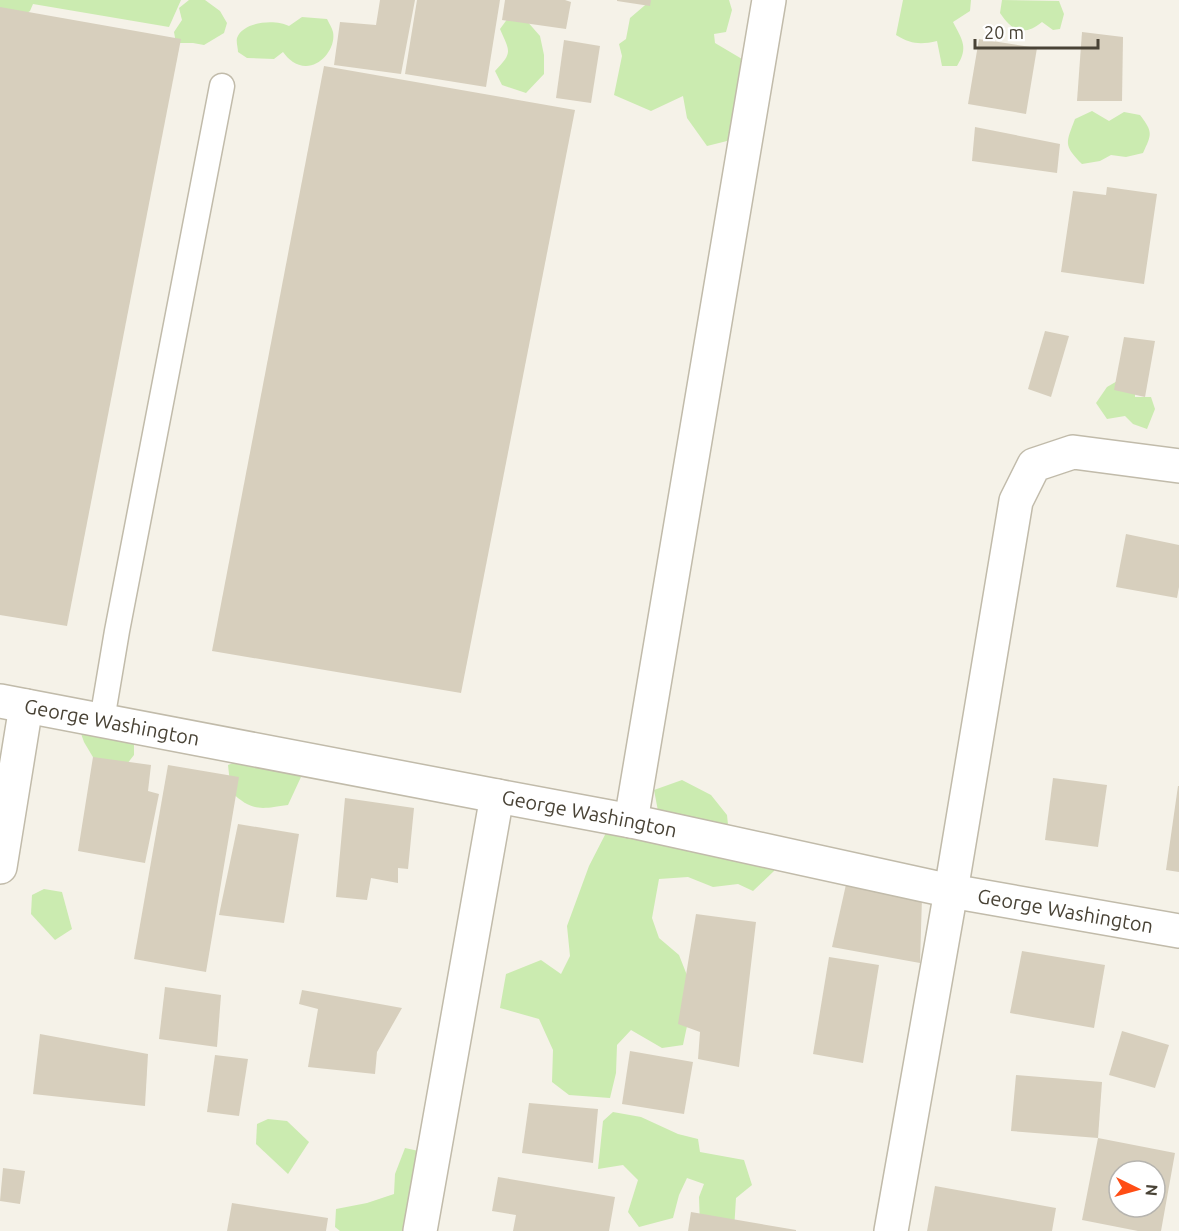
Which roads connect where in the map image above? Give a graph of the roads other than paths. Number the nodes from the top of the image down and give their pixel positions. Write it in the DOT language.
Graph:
graph roads {
  1 [pos="769,0"];
  2 [pos="222,86"];
  3 [pos="1179,466"];
  4 [pos="13,703"];
  5 [pos="102,720"];
  6 [pos="497,796"];
  7 [pos="631,821"];
  8 [pos="0,867"];
  9 [pos="951,891"];
  10 [pos="1179,931"];
  11 [pos="420,1231"];
  12 [pos="891,1231"];
  1 -- 7 [label="street"];
  2 -- 5 [label="lane"];
  3 -- 9 [label="street"];
  4 -- 5 [label="street, George Washington"];
  4 -- 8 [label="street"];
  5 -- 6 [label="street, George Washington"];
  6 -- 7 [label="street, George Washington"];
  6 -- 11 [label="street"];
  7 -- 9 [label="street, George Washington"];
  9 -- 10 [label="street, George Washington"];
  9 -- 12 [label="street"];
}
